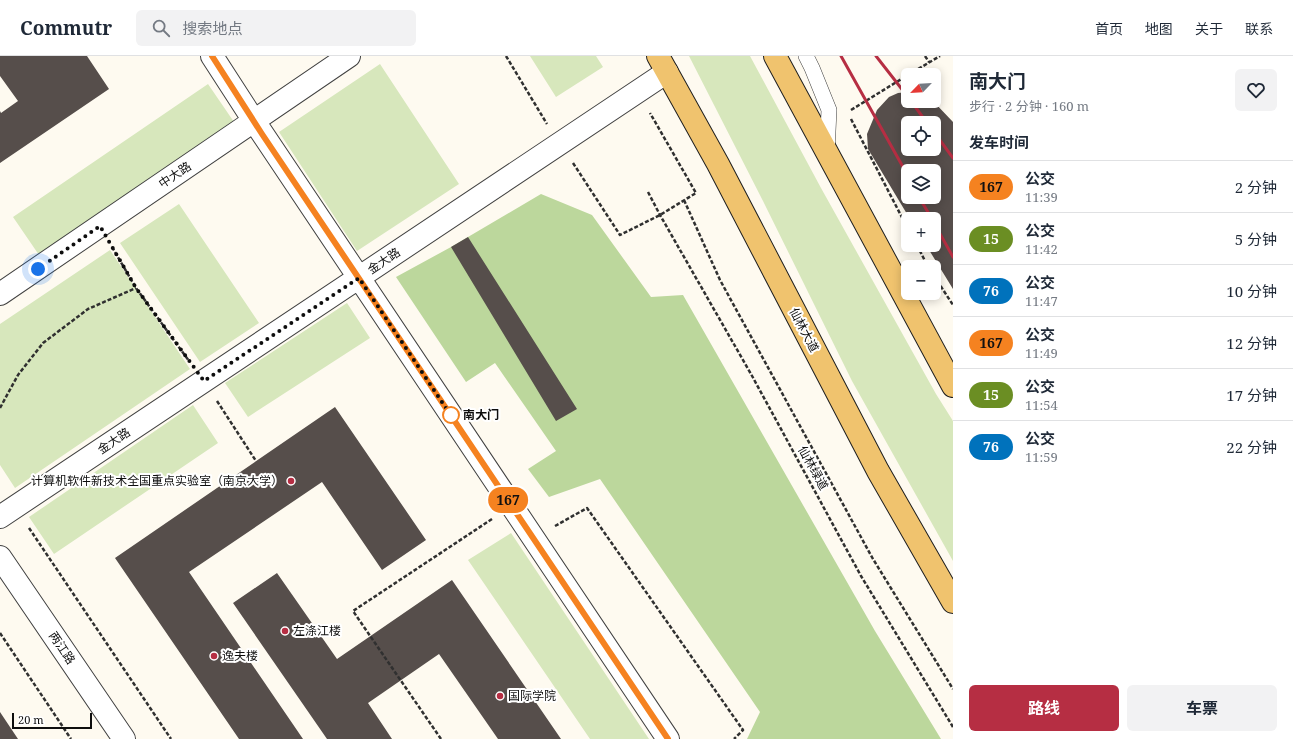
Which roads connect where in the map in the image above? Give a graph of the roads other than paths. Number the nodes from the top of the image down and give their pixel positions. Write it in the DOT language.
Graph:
graph roads {
  1 [pos="212,56"];
  2 [pos="349,56"];
  3 [pos="775,56"];
  4 [pos="806,56"];
  5 [pos="663,64"];
  6 [pos="254,121"];
  7 [pos="827,153"];
  8 [pos="359,278"];
  9 [pos="0,294"];
  10 [pos="953,386"];
  11 [pos="7,512"];
  12 [pos="0,557"];
  13 [pos="953,602"];
  14 [pos="124,739"];
  15 [pos="668,739"];
  1 -- 6 [label="street"];
  2 -- 6 [label="street, 中大路"];
  3 -- 7 [label="main road"];
  4 -- 7 [label="lane"];
  5 -- 8 [label="street, 金大路"];
  5 -- 13 [label="main road, 仙林大道"];
  6 -- 8 [label="street"];
  6 -- 9 [label="street, 中大路"];
  7 -- 10 [label="main road"];
  8 -- 11 [label="street, 金大路"];
  8 -- 15 [label="street"];
  12 -- 14 [label="street, 两江路"];
}
